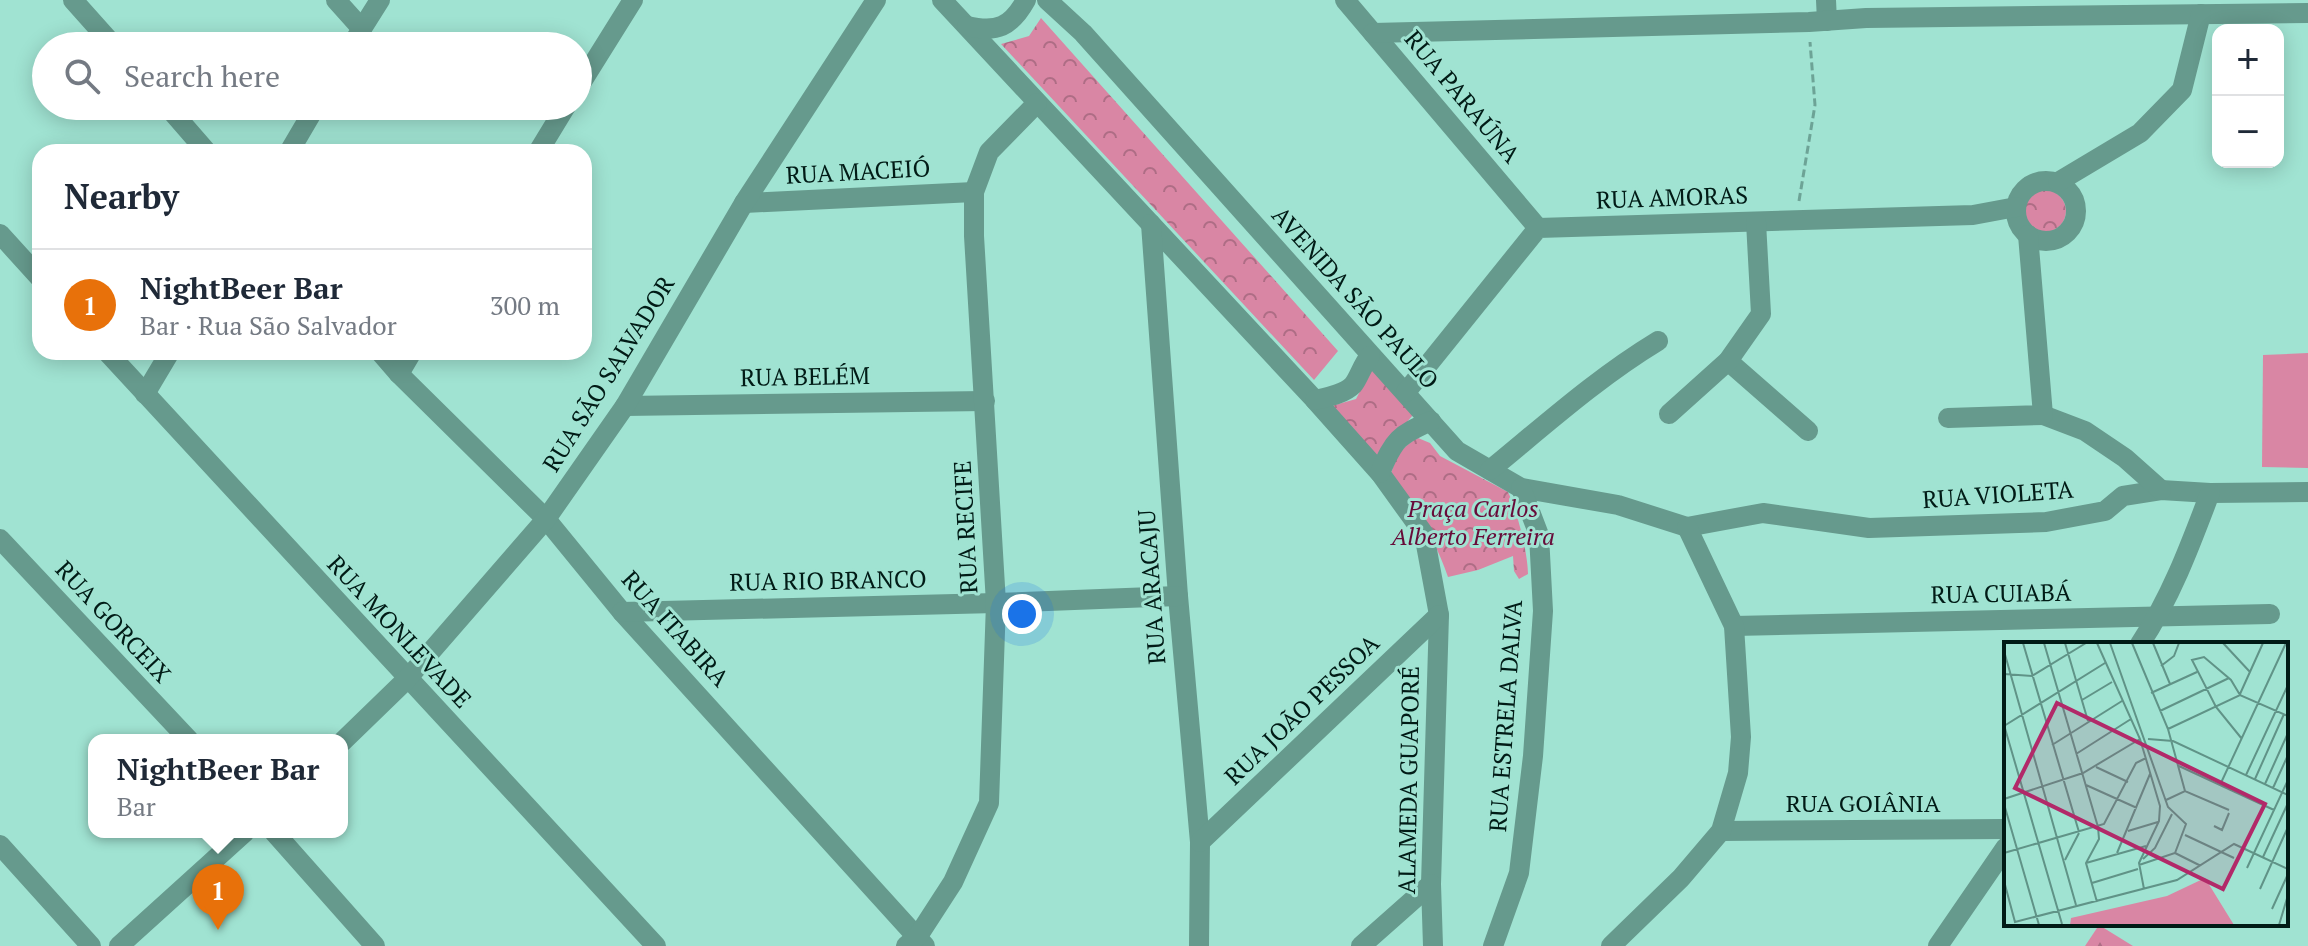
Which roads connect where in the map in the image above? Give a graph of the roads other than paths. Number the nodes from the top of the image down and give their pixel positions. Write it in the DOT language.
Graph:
graph roads {
  1 [pos="73,0"];
  2 [pos="336,0"];
  3 [pos="380,0"];
  4 [pos="633,0"];
  5 [pos="876,0"];
  6 [pos="942,0"];
  7 [pos="1026,0"];
  8 [pos="1047,0"];
  9 [pos="1345,0"];
  10 [pos="1826,0"];
  11 [pos="2308,13"];
  12 [pos="2201,14"];
  13 [pos="1818,21"];
  14 [pos="967,26"];
  15 [pos="102,32"];
  16 [pos="353,32"];
  17 [pos="359,32"];
  18 [pos="1373,33"];
  19 [pos="592,66"];
  20 [pos="1037,103"];
  21 [pos="179,120"];
  22 [pos="308,120"];
  23 [pos="557,120"];
  24 [pos="200,144"];
  25 [pos="294,144"];
  26 [pos="543,144"];
  27 [pos="2058,182"];
  28 [pos="974,192"];
  29 [pos="744,203"];
  30 [pos="2016,207"];
  31 [pos="1756,222"];
  32 [pos="1151,224"];
  33 [pos="1538,228"];
  34 [pos="0,234"];
  35 [pos="2028,235"];
  36 [pos="32,269"];
  37 [pos="1658,341"];
  38 [pos="1370,356"];
  39 [pos="114,360"];
  40 [pos="165,360"];
  41 [pos="387,360"];
  42 [pos="407,360"];
  43 [pos="1728,361"];
  44 [pos="399,374"];
  45 [pos="1406,392"];
  46 [pos="145,394"];
  47 [pos="1315,400"];
  48 [pos="985,401"];
  49 [pos="625,406"];
  50 [pos="1669,414"];
  51 [pos="2043,415"];
  52 [pos="1948,418"];
  53 [pos="1431,421"];
  54 [pos="1808,431"];
  55 [pos="1490,470"];
  56 [pos="1380,473"];
  57 [pos="1521,488"];
  58 [pos="2161,490"];
  59 [pos="2308,492"];
  60 [pos="2210,493"];
  61 [pos="546,519"];
  62 [pos="1687,527"];
  63 [pos="0,539"];
  64 [pos="1178,596"];
  65 [pos="996,603"];
  66 [pos="622,612"];
  67 [pos="2270,614"];
  68 [pos="1439,615"];
  69 [pos="2158,617"];
  70 [pos="1734,626"];
  71 [pos="2141,642"];
  72 [pos="407,679"];
  73 [pos="183,734"];
  74 [pos="348,736"];
  75 [pos="2004,829"];
  76 [pos="1721,831"];
  77 [pos="238,838"];
  78 [pos="279,838"];
  79 [pos="1200,842"];
  80 [pos="0,845"];
  81 [pos="2004,850"];
  82 [pos="1431,884"];
  83 [pos="916,943"];
  84 [pos="91,946"];
  85 [pos="119,946"];
  86 [pos="375,946"];
  87 [pos="656,946"];
  88 [pos="1199,946"];
  89 [pos="1361,946"];
  90 [pos="1433,946"];
  91 [pos="1493,946"];
  92 [pos="1611,946"];
  93 [pos="1938,946"];
  1 -- 15 [label="street"];
  2 -- 16 [label="street"];
  3 -- 17 [label="street"];
  4 -- 19 [label="street"];
  5 -- 29 [label="street, RUA SÃO SALVADOR"];
  6 -- 14 [label="street"];
  7 -- 14 [label="street"];
  8 -- 38 [label="street, AVENIDA SÃO PAULO"];
  9 -- 18 [label="street, RUA PARAÚNA"];
  10 -- 13 [label="street"];
  11 -- 12 [label="street"];
  12 -- 13 [label="street"];
  12 -- 27 [label="street"];
  13 -- 18 [label="street"];
  14 -- 20 [label="street"];
  18 -- 33 [label="street, RUA PARAÚNA"];
  20 -- 28 [label="street, RUA RECIFE"];
  20 -- 32 [label="street"];
  21 -- 24 [label="street"];
  22 -- 25 [label="street"];
  23 -- 26 [label="street"];
  27 -- 30 [label="street"];
  27 -- 35 [label="street"];
  28 -- 29 [label="street, RUA MACEIÓ"];
  28 -- 48 [label="street, RUA RECIFE"];
  29 -- 49 [label="street, RUA SÃO SALVADOR"];
  30 -- 31 [label="street, RUA AMORAS"];
  30 -- 35 [label="street"];
  31 -- 33 [label="street, RUA AMORAS"];
  31 -- 43 [label="street"];
  32 -- 47 [label="street"];
  32 -- 64 [label="street, RUA ARACAJU"];
  33 -- 45 [label="street"];
  34 -- 36 [label="street"];
  35 -- 51 [label="street"];
  37 -- 55 [label="street"];
  38 -- 45 [label="street, AVENIDA SÃO PAULO"];
  38 -- 47 [label="street"];
  39 -- 46 [label="street, RUA MONLEVADE"];
  40 -- 46 [label="street"];
  41 -- 44 [label="street, RUA ITABIRA"];
  42 -- 44 [label="street"];
  43 -- 50 [label="street"];
  43 -- 54 [label="street"];
  44 -- 61 [label="street, RUA ITABIRA"];
  45 -- 53 [label="street, AVENIDA SÃO PAULO"];
  46 -- 72 [label="street, RUA MONLEVADE"];
  47 -- 56 [label="street"];
  48 -- 49 [label="street, RUA BELÉM"];
  48 -- 65 [label="street, RUA RECIFE"];
  49 -- 61 [label="street, RUA SÃO SALVADOR"];
  51 -- 52 [label="street"];
  51 -- 58 [label="street"];
  53 -- 55 [label="street, AVENIDA SÃO PAULO"];
  53 -- 56 [label="street"];
  55 -- 57 [label="street, AVENIDA SÃO PAULO"];
  56 -- 68 [label="street"];
  57 -- 62 [label="street, AVENIDA SÃO PAULO"];
  57 -- 91 [label="street, RUA ESTRELA DALVA"];
  58 -- 60 [label="street, RUA VIOLETA"];
  58 -- 62 [label="street, RUA VIOLETA"];
  59 -- 60 [label="street, RUA VIOLETA"];
  60 -- 69 [label="street"];
  61 -- 66 [label="street, RUA ITABIRA"];
  61 -- 72 [label="street, RUA SÃO SALVADOR"];
  62 -- 70 [label="street"];
  63 -- 73 [label="street, RUA GORCEIX"];
  64 -- 65 [label="street, RUA RIO BRANCO"];
  64 -- 79 [label="street, RUA ARACAJU"];
  65 -- 66 [label="street, RUA RIO BRANCO"];
  65 -- 83 [label="street, RUA RECIFE"];
  66 -- 83 [label="street, RUA ITABIRA"];
  67 -- 69 [label="street, RUA CUIABÁ"];
  68 -- 79 [label="street, RUA JOÃO PESSOA"];
  68 -- 82 [label="street, ALAMEDA GUAPORÉ"];
  69 -- 70 [label="street, RUA CUIABÁ"];
  69 -- 71 [label="street"];
  70 -- 76 [label="street"];
  72 -- 74 [label="street, RUA SÃO SALVADOR"];
  72 -- 87 [label="street, RUA MONLEVADE"];
  75 -- 76 [label="street, RUA GOIÂNIA"];
  76 -- 92 [label="street"];
  77 -- 85 [label="street"];
  78 -- 86 [label="street"];
  79 -- 88 [label="street, RUA ARACAJU"];
  80 -- 84 [label="street"];
  81 -- 93 [label="street"];
  82 -- 89 [label="street"];
  82 -- 90 [label="street, ALAMEDA GUAPORÉ"];
}
